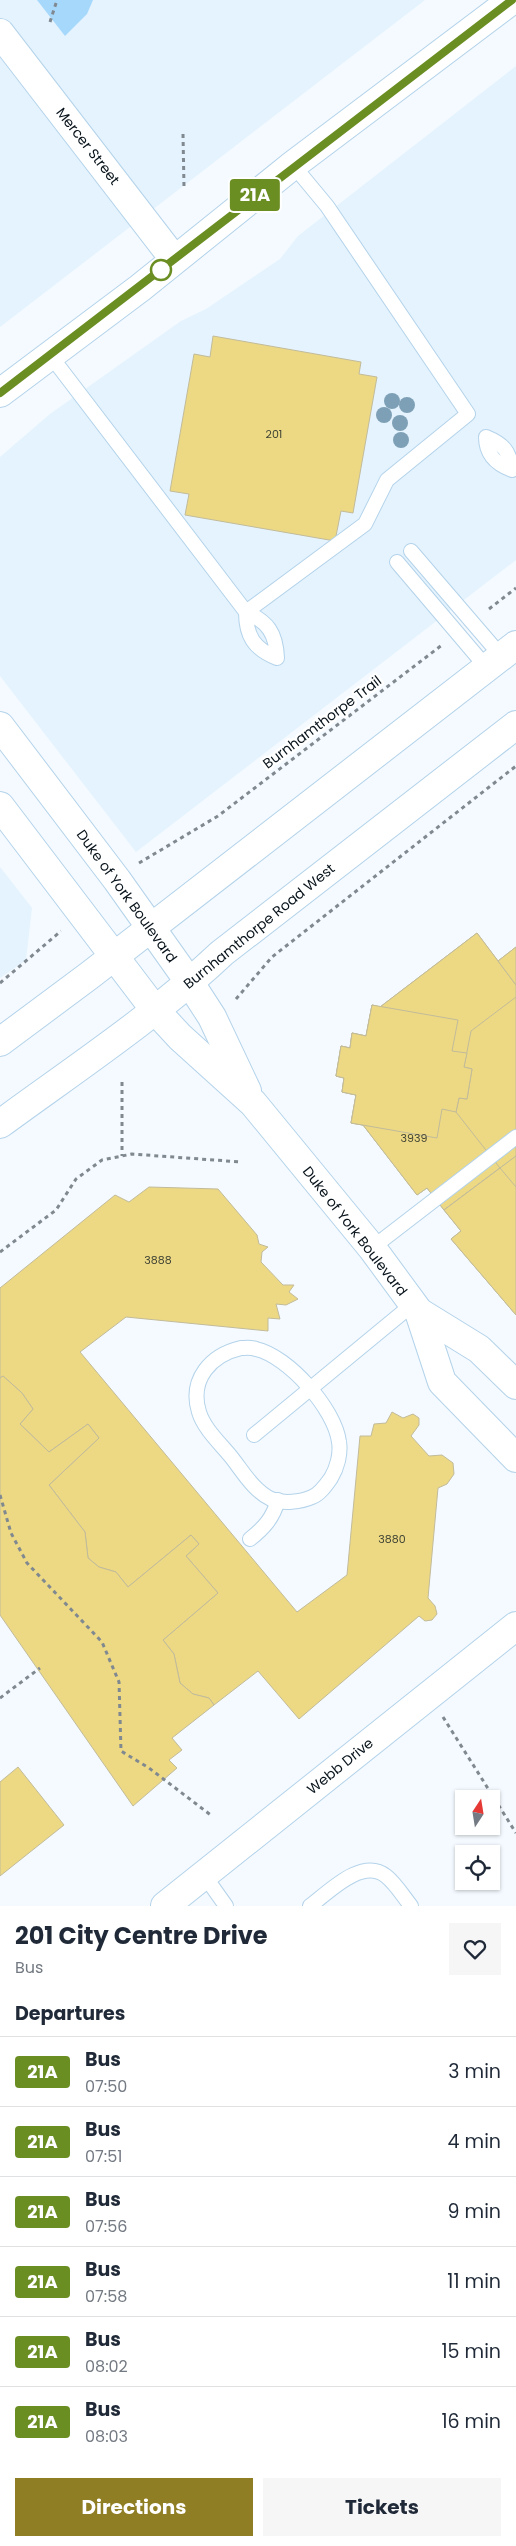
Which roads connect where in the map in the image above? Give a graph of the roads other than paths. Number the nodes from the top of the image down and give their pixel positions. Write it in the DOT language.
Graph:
graph roads {
  1 [pos="512,0"];
  2 [pos="0,33"];
  3 [pos="293,165"];
  4 [pos="174,259"];
  5 [pos="50,355"];
  6 [pos="0,393"];
  7 [pos="410,551"];
  8 [pos="397,562"];
  9 [pos="501,657"];
  10 [pos="516,725"];
  11 [pos="0,726"];
  12 [pos="0,806"];
  13 [pos="151,928"];
  14 [pos="114,957"];
  15 [pos="190,983"];
  16 [pos="155,1010"];
  17 [pos="0,1042"];
  18 [pos="253,1103"];
  19 [pos="0,1124"];
  20 [pos="516,1137"];
  21 [pos="372,1248"];
  22 [pos="416,1308"];
  23 [pos="516,1384"];
  24 [pos="310,1388"];
  25 [pos="254,1435"];
  26 [pos="516,1458"];
  27 [pos="278,1500"];
  28 [pos="250,1539"];
  29 [pos="516,1626"];
  30 [pos="204,1875"];
  31 [pos="313,1905"];
  32 [pos="165,1906"];
  33 [pos="226,1906"];
  34 [pos="411,1906"];
  1 -- 3 [label="street"];
  2 -- 4 [label="street, Mercer Street"];
  3 -- 4 [label="street"];
  3 -- 5 [label="lane"];
  4 -- 5 [label="street"];
  5 -- 6 [label="street"];
  7 -- 9 [label="lane"];
  8 -- 9 [label="lane"];
  9 -- 13 [label="street"];
  10 -- 15 [label="street, Burnhamthorpe Road West"];
  11 -- 13 [label="street, Duke of York Boulevard"];
  12 -- 14 [label="street, Duke of York Boulevard"];
  13 -- 14 [label="street"];
  13 -- 15 [label="street, Duke of York Boulevard"];
  14 -- 16 [label="street, Duke of York Boulevard"];
  14 -- 17 [label="street"];
  15 -- 16 [label="street, Burnhamthorpe Road West"];
  15 -- 18 [label="street, Duke of York Boulevard"];
  16 -- 18 [label="street, Duke of York Boulevard"];
  16 -- 19 [label="street, Burnhamthorpe Road West"];
  18 -- 21 [label="street, Duke of York Boulevard"];
  20 -- 21 [label="lane"];
  21 -- 22 [label="street, Duke of York Boulevard"];
  22 -- 23 [label="street, Duke of York Boulevard"];
  22 -- 24 [label="lane"];
  22 -- 26 [label="street, Duke of York Boulevard"];
  24 -- 25 [label="lane"];
  24 -- 27 [label="lane"];
  24 -- 27 [label="lane"];
  27 -- 28 [label="lane"];
  29 -- 30 [label="street, Webb Drive"];
  30 -- 32 [label="street, Webb Drive"];
  30 -- 33 [label="lane"];
  31 -- 34 [label="lane"];
}
